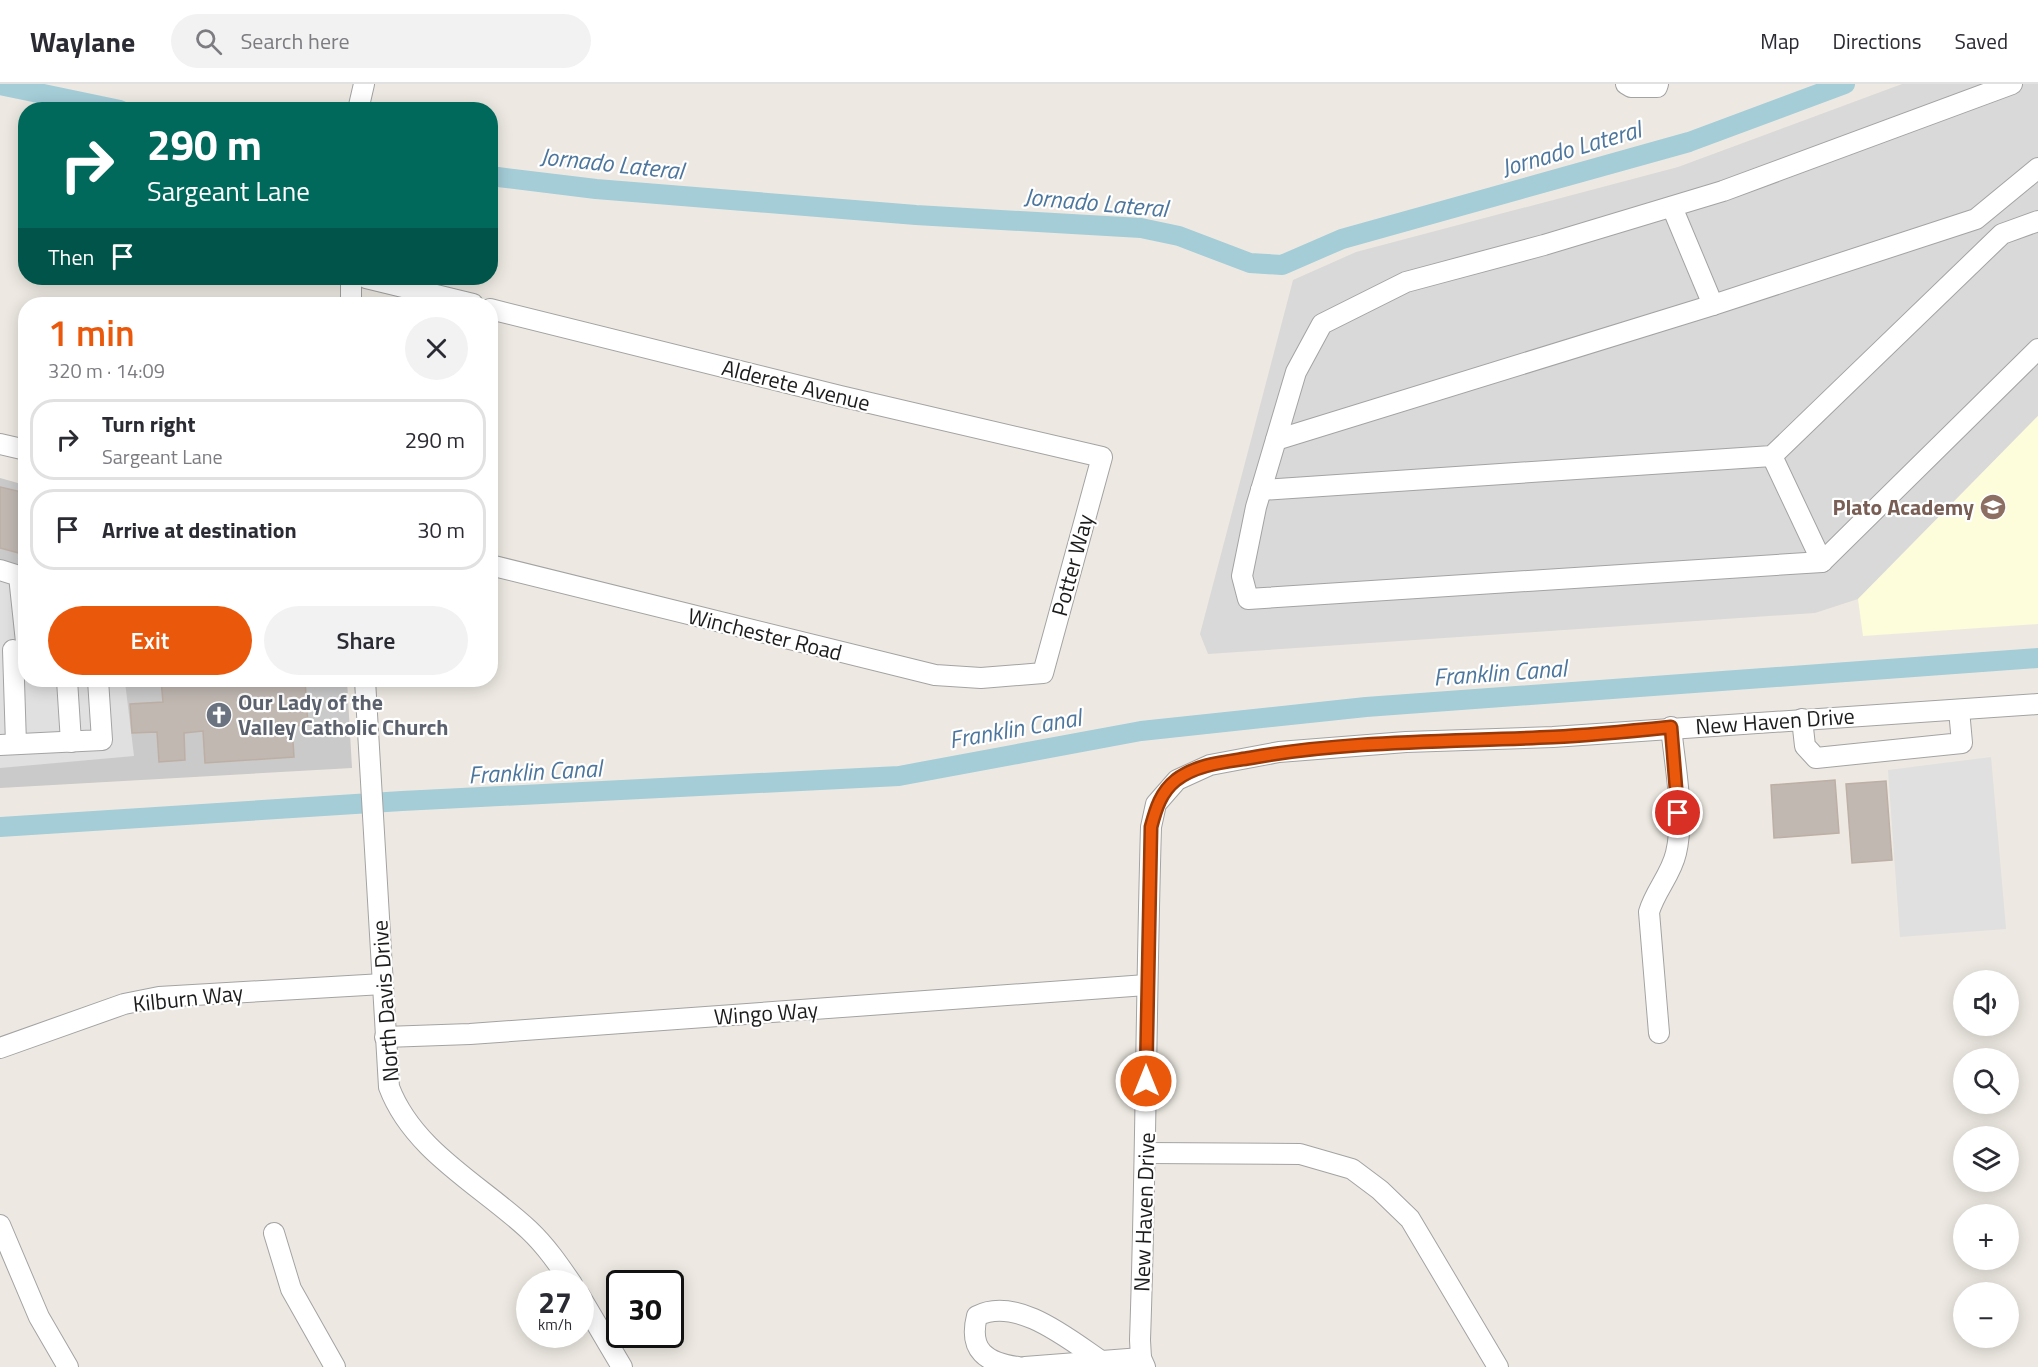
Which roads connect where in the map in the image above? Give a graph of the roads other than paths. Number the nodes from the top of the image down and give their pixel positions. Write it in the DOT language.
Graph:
graph roads {
  1 [pos="364,84"];
  2 [pos="1626,84"];
  3 [pos="1658,84"];
  4 [pos="2012,84"];
  5 [pos="360,102"];
  6 [pos="2038,168"];
  7 [pos="1672,207"];
  8 [pos="1976,219"];
  9 [pos="2038,221"];
  10 [pos="2002,234"];
  11 [pos="395,285"];
  12 [pos="445,297"];
  13 [pos="1713,305"];
  14 [pos="498,311"];
  15 [pos="2038,350"];
  16 [pos="1276,440"];
  17 [pos="0,444"];
  18 [pos="18,448"];
  19 [pos="1772,456"];
  20 [pos="1102,457"];
  21 [pos="1261,490"];
  22 [pos="1822,562"];
  23 [pos="498,567"];
  24 [pos="0,570"];
  25 [pos="18,576"];
  26 [pos="18,599"];
  27 [pos="16,646"];
  28 [pos="1043,673"];
  29 [pos="67,687"];
  30 [pos="98,687"];
  31 [pos="365,687"];
  32 [pos="2038,705"];
  33 [pos="1959,710"];
  34 [pos="1802,718"];
  35 [pos="1671,727"];
  36 [pos="71,742"];
  37 [pos="8,745"];
  38 [pos="383,984"];
  39 [pos="1146,986"];
  40 [pos="1659,1033"];
  41 [pos="385,1037"];
  42 [pos="0,1048"];
  43 [pos="1146,1153"];
  44 [pos="0,1225"];
  45 [pos="274,1233"];
  46 [pos="561,1270"];
  47 [pos="594,1320"];
  48 [pos="1104,1362"];
  49 [pos="1143,1362"];
  50 [pos="68,1367"];
  51 [pos="335,1367"];
  52 [pos="622,1367"];
  53 [pos="1018,1367"];
  54 [pos="1025,1367"];
  55 [pos="1498,1367"];
  1 -- 5 [label="street"];
  2 -- 3 [label="street"];
  4 -- 7 [label="street"];
  6 -- 8 [label="street"];
  7 -- 13 [label="street"];
  7 -- 16 [label="street"];
  8 -- 10 [label="street"];
  8 -- 13 [label="street"];
  9 -- 10 [label="street"];
  10 -- 19 [label="street"];
  11 -- 12 [label="street"];
  13 -- 16 [label="street"];
  14 -- 20 [label="street, Alderete Avenue"];
  15 -- 22 [label="street"];
  16 -- 21 [label="street"];
  17 -- 18 [label="street"];
  19 -- 21 [label="street"];
  19 -- 22 [label="street"];
  20 -- 28 [label="street, Potter Way"];
  21 -- 22 [label="street"];
  23 -- 28 [label="street, Winchester Road"];
  24 -- 25 [label="street"];
  26 -- 27 [label="street"];
  27 -- 37 [label="street"];
  29 -- 36 [label="street"];
  30 -- 36 [label="street"];
  31 -- 38 [label="street, North Davis Drive"];
  32 -- 33 [label="street, New Haven Drive"];
  33 -- 34 [label="street, New Haven Drive"];
  33 -- 34 [label="street"];
  34 -- 35 [label="street, New Haven Drive"];
  35 -- 39 [label="street, New Haven Drive"];
  35 -- 40 [label="street"];
  36 -- 37 [label="street"];
  38 -- 41 [label="street, North Davis Drive"];
  38 -- 42 [label="street, Kilburn Way"];
  39 -- 41 [label="street, Wingo Way"];
  39 -- 43 [label="street, New Haven Drive"];
  41 -- 46 [label="street, North Davis Drive"];
  43 -- 49 [label="street, New Haven Drive"];
  43 -- 55 [label="street"];
  44 -- 50 [label="street"];
  45 -- 51 [label="street"];
  47 -- 52 [label="street"];
  48 -- 49 [label="street"];
  48 -- 53 [label="street"];
  48 -- 54 [label="street"];
}
